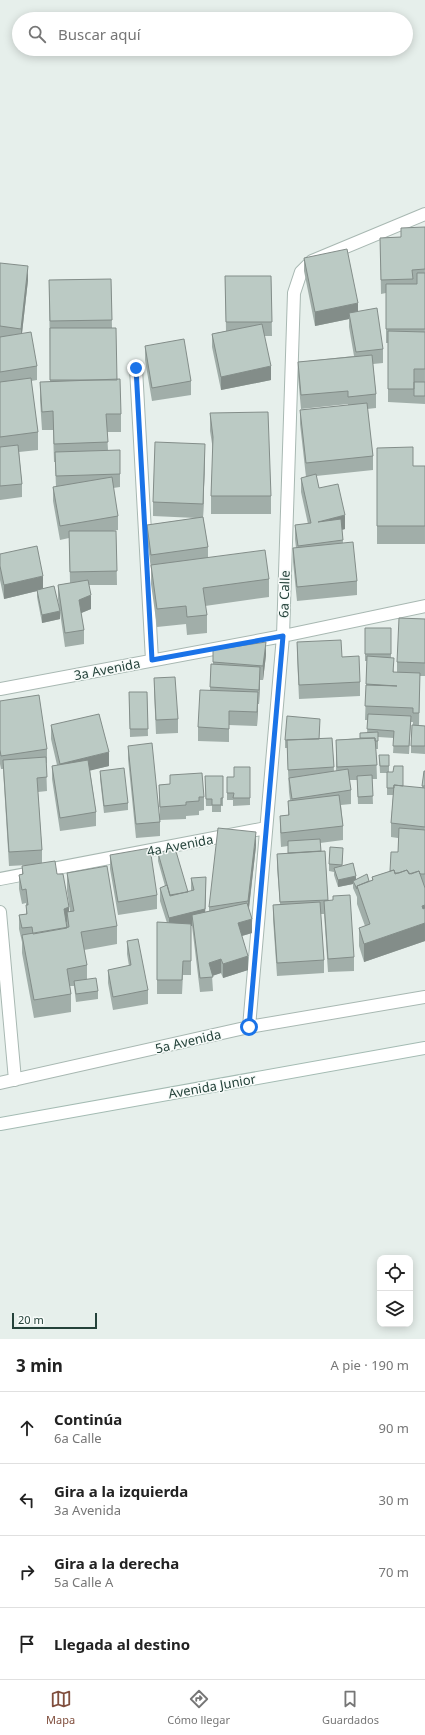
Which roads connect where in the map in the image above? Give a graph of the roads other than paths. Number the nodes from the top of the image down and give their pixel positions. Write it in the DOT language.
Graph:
graph roads {
  1 [pos="425,214"];
  2 [pos="136,368"];
  3 [pos="425,606"];
  4 [pos="283,636"];
  5 [pos="152,660"];
  6 [pos="0,689"];
  7 [pos="266,828"];
  8 [pos="0,879"];
  9 [pos="0,912"];
  10 [pos="425,997"];
  11 [pos="249,1027"];
  12 [pos="425,1048"];
  13 [pos="15,1080"];
  14 [pos="0,1083"];
  15 [pos="0,1124"];
  1 -- 4 [label="street, 6a Calle"];
  2 -- 5 [label="street"];
  3 -- 4 [label="street, 3a Avenida"];
  4 -- 5 [label="street, 3a Avenida"];
  4 -- 7 [label="street, 6a Calle"];
  5 -- 6 [label="street, 3a Avenida"];
  7 -- 8 [label="street, 4a Avenida"];
  7 -- 11 [label="street, 6a Calle"];
  9 -- 13 [label="street"];
  10 -- 11 [label="street, 5a Avenida"];
  11 -- 13 [label="street, 5a Avenida"];
  12 -- 15 [label="street, Avenida Junior"];
  13 -- 14 [label="street, 5a Avenida"];
}
